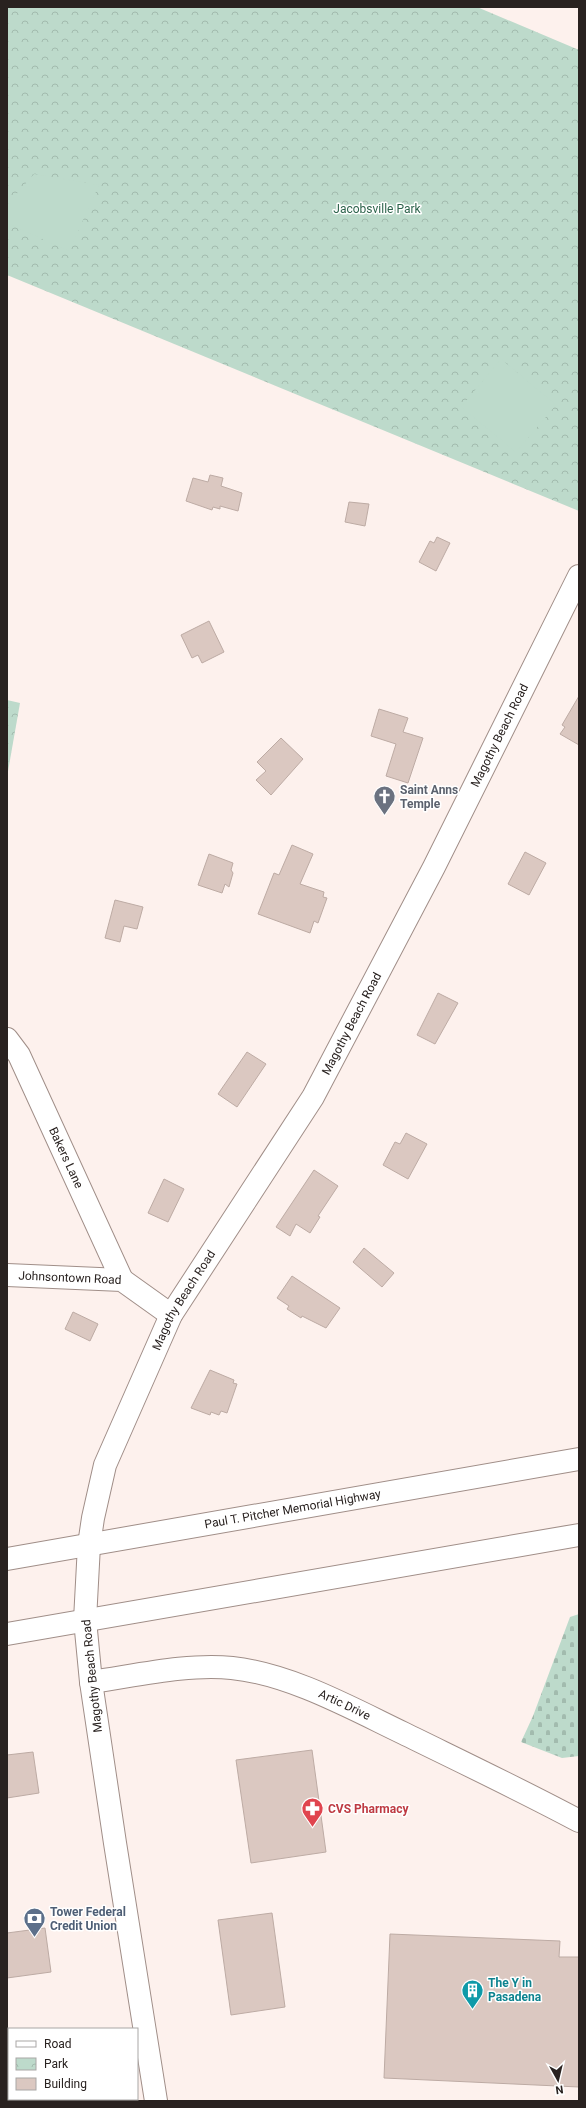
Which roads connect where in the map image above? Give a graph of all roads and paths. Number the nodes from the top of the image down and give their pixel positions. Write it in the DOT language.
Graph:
graph roads {
  1 [pos="579,576"];
  2 [pos="7,1039"];
  3 [pos="7,1275"];
  4 [pos="122,1280"];
  5 [pos="171,1314"];
  6 [pos="579,1460"];
  7 [pos="579,1535"];
  8 [pos="89,1545"];
  9 [pos="7,1559"];
  10 [pos="85,1620"];
  11 [pos="7,1634"];
  12 [pos="91,1682"];
  13 [pos="579,1821"];
  14 [pos="156,2101"];
  1 -- 5 [label="street, Magothy Beach Road"];
  2 -- 4 [label="street, Bakers Lane"];
  3 -- 4 [label="street, Johnsontown Road"];
  4 -- 5 [label="street, Johnsontown Road"];
  5 -- 8 [label="street, Magothy Beach Road"];
  6 -- 8 [label="street, Paul T. Pitcher Memorial Highway"];
  7 -- 10 [label="street"];
  8 -- 9 [label="street, Paul T. Pitcher Memorial Highway"];
  8 -- 10 [label="street, Magothy Beach Road"];
  10 -- 11 [label="street"];
  10 -- 12 [label="street, Magothy Beach Road"];
  12 -- 13 [label="street, Artic Drive"];
  12 -- 14 [label="street, Magothy Beach Road"];
}
